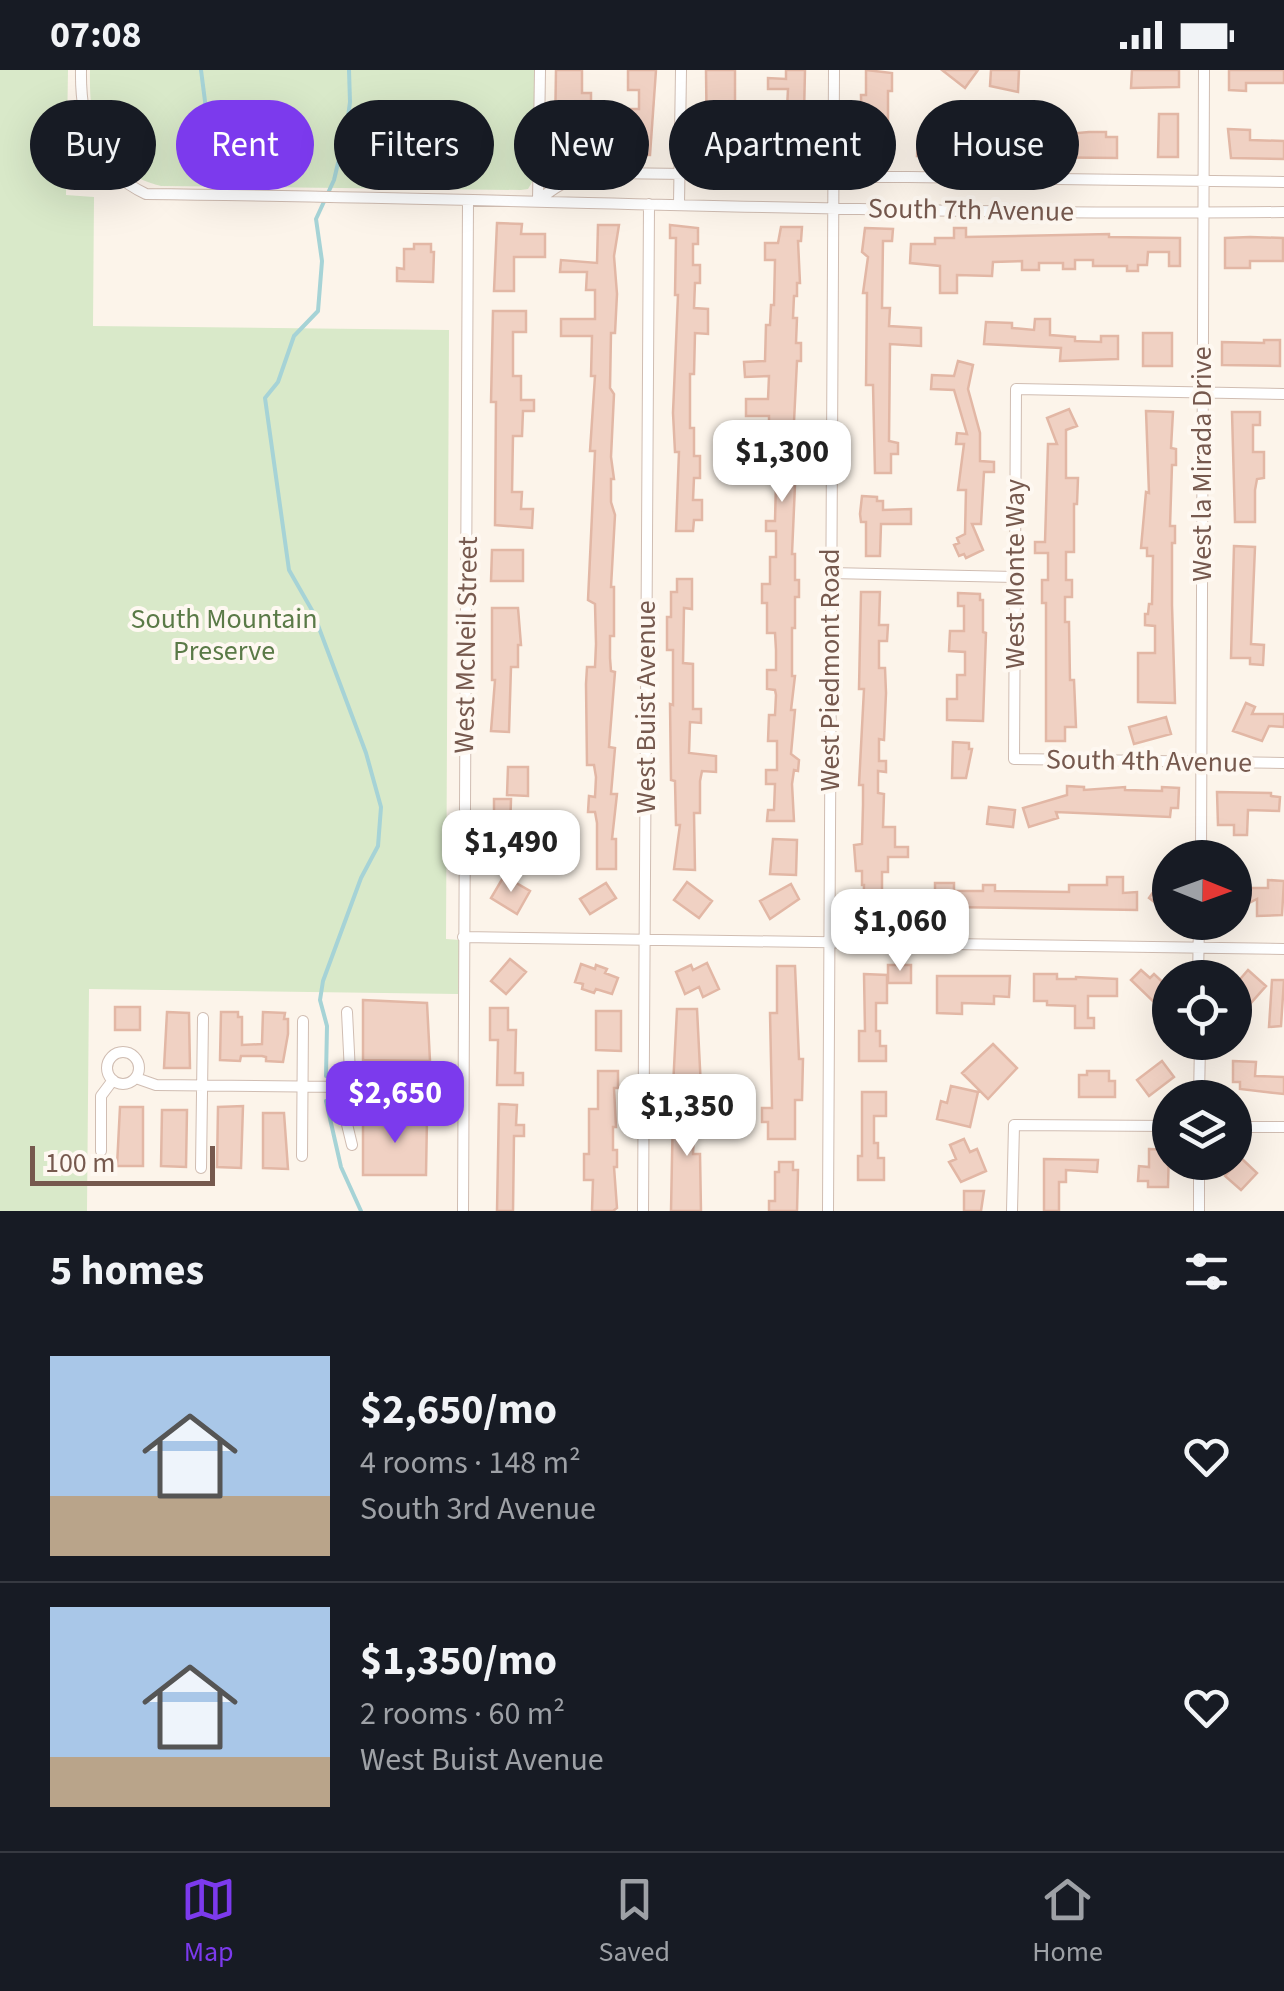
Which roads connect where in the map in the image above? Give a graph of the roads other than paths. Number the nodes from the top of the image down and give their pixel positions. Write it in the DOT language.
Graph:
graph roads {
  1 [pos="81,70"];
  2 [pos="540,70"];
  3 [pos="681,70"];
  4 [pos="834,70"];
  5 [pos="1204,70"];
  6 [pos="681,100"];
  7 [pos="833,100"];
  8 [pos="669,175"];
  9 [pos="896,179"];
  10 [pos="1204,181"];
  11 [pos="1284,182"];
  12 [pos="679,190"];
  13 [pos="832,190"];
  14 [pos="468,200"];
  15 [pos="538,201"];
  16 [pos="649,204"];
  17 [pos="679,204"];
  18 [pos="833,207"];
  19 [pos="1284,212"];
  20 [pos="1204,213"];
  21 [pos="1203,392"];
  22 [pos="1284,394"];
  23 [pos="830,573"];
  24 [pos="1016,577"];
  25 [pos="1014,759"];
  26 [pos="1201,762"];
  27 [pos="1284,763"];
  28 [pos="1201,840"];
  29 [pos="464,937"];
  30 [pos="644,940"];
  31 [pos="1198,940"];
  32 [pos="829,942"];
  33 [pos="1198,948"];
  34 [pos="1284,948"];
  35 [pos="1198,960"];
  36 [pos="347,1012"];
  37 [pos="203,1018"];
  38 [pos="303,1021"];
  39 [pos="136,1078"];
  40 [pos="113,1080"];
  41 [pos="463,1080"];
  42 [pos="201,1086"];
  43 [pos="303,1086"];
  44 [pos="349,1088"];
  45 [pos="463,1098"];
  46 [pos="1152,1126"];
  47 [pos="1252,1127"];
  48 [pos="1284,1128"];
  49 [pos="352,1145"];
  50 [pos="100,1151"];
  51 [pos="302,1156"];
  52 [pos="201,1168"];
  53 [pos="1199,1180"];
  54 [pos="463,1211"];
  55 [pos="643,1211"];
  56 [pos="828,1211"];
  57 [pos="1012,1211"];
  58 [pos="1198,1211"];
  1 -- 14 [label="street, South 7th Avenue"];
  2 -- 15 [label="street"];
  3 -- 6 [label="street"];
  4 -- 7 [label="street, West Piedmont Road"];
  5 -- 10 [label="street, West la Mirada Drive"];
  8 -- 15 [label="street, South 7th Avenue"];
  9 -- 10 [label="street, South 7th Avenue"];
  10 -- 11 [label="street, South 7th Avenue"];
  10 -- 20 [label="street, West la Mirada Drive"];
  12 -- 17 [label="street"];
  13 -- 18 [label="street, West Piedmont Road"];
  14 -- 15 [label="street, South 7th Avenue"];
  14 -- 29 [label="street, West McNeil Street"];
  15 -- 16 [label="street, South 7th Avenue"];
  16 -- 17 [label="street, South 7th Avenue"];
  16 -- 30 [label="street, West Buist Avenue"];
  17 -- 18 [label="street, South 7th Avenue"];
  18 -- 20 [label="street, South 7th Avenue"];
  18 -- 23 [label="street, West Piedmont Road"];
  19 -- 20 [label="street, South 7th Avenue"];
  20 -- 21 [label="street, West la Mirada Drive"];
  21 -- 22 [label="street"];
  21 -- 24 [label="street, West Monte Way"];
  21 -- 26 [label="street, West la Mirada Drive"];
  23 -- 24 [label="street"];
  23 -- 32 [label="street, West Piedmont Road"];
  24 -- 25 [label="street, West Monte Way"];
  25 -- 26 [label="street, South 4th Avenue"];
  26 -- 27 [label="street, South 4th Avenue"];
  26 -- 28 [label="street, West la Mirada Drive"];
  29 -- 30 [label="street"];
  29 -- 41 [label="street, West McNeil Street"];
  30 -- 32 [label="street"];
  30 -- 55 [label="street, West Buist Avenue"];
  31 -- 33 [label="street"];
  32 -- 33 [label="street"];
  32 -- 56 [label="street, West Piedmont Road"];
  33 -- 34 [label="street"];
  33 -- 35 [label="street"];
  36 -- 44 [label="street"];
  37 -- 42 [label="street"];
  38 -- 43 [label="street"];
  39 -- 40 [label="street"];
  39 -- 40 [label="street"];
  39 -- 42 [label="street"];
  40 -- 50 [label="street"];
  41 -- 44 [label="street"];
  41 -- 45 [label="street, West McNeil Street"];
  42 -- 43 [label="street"];
  42 -- 52 [label="street"];
  43 -- 44 [label="street"];
  43 -- 51 [label="street"];
  44 -- 45 [label="street"];
  44 -- 49 [label="street"];
  45 -- 54 [label="street, West McNeil Street"];
  46 -- 57 [label="street"];
  47 -- 48 [label="street"];
  53 -- 58 [label="street"];
}
